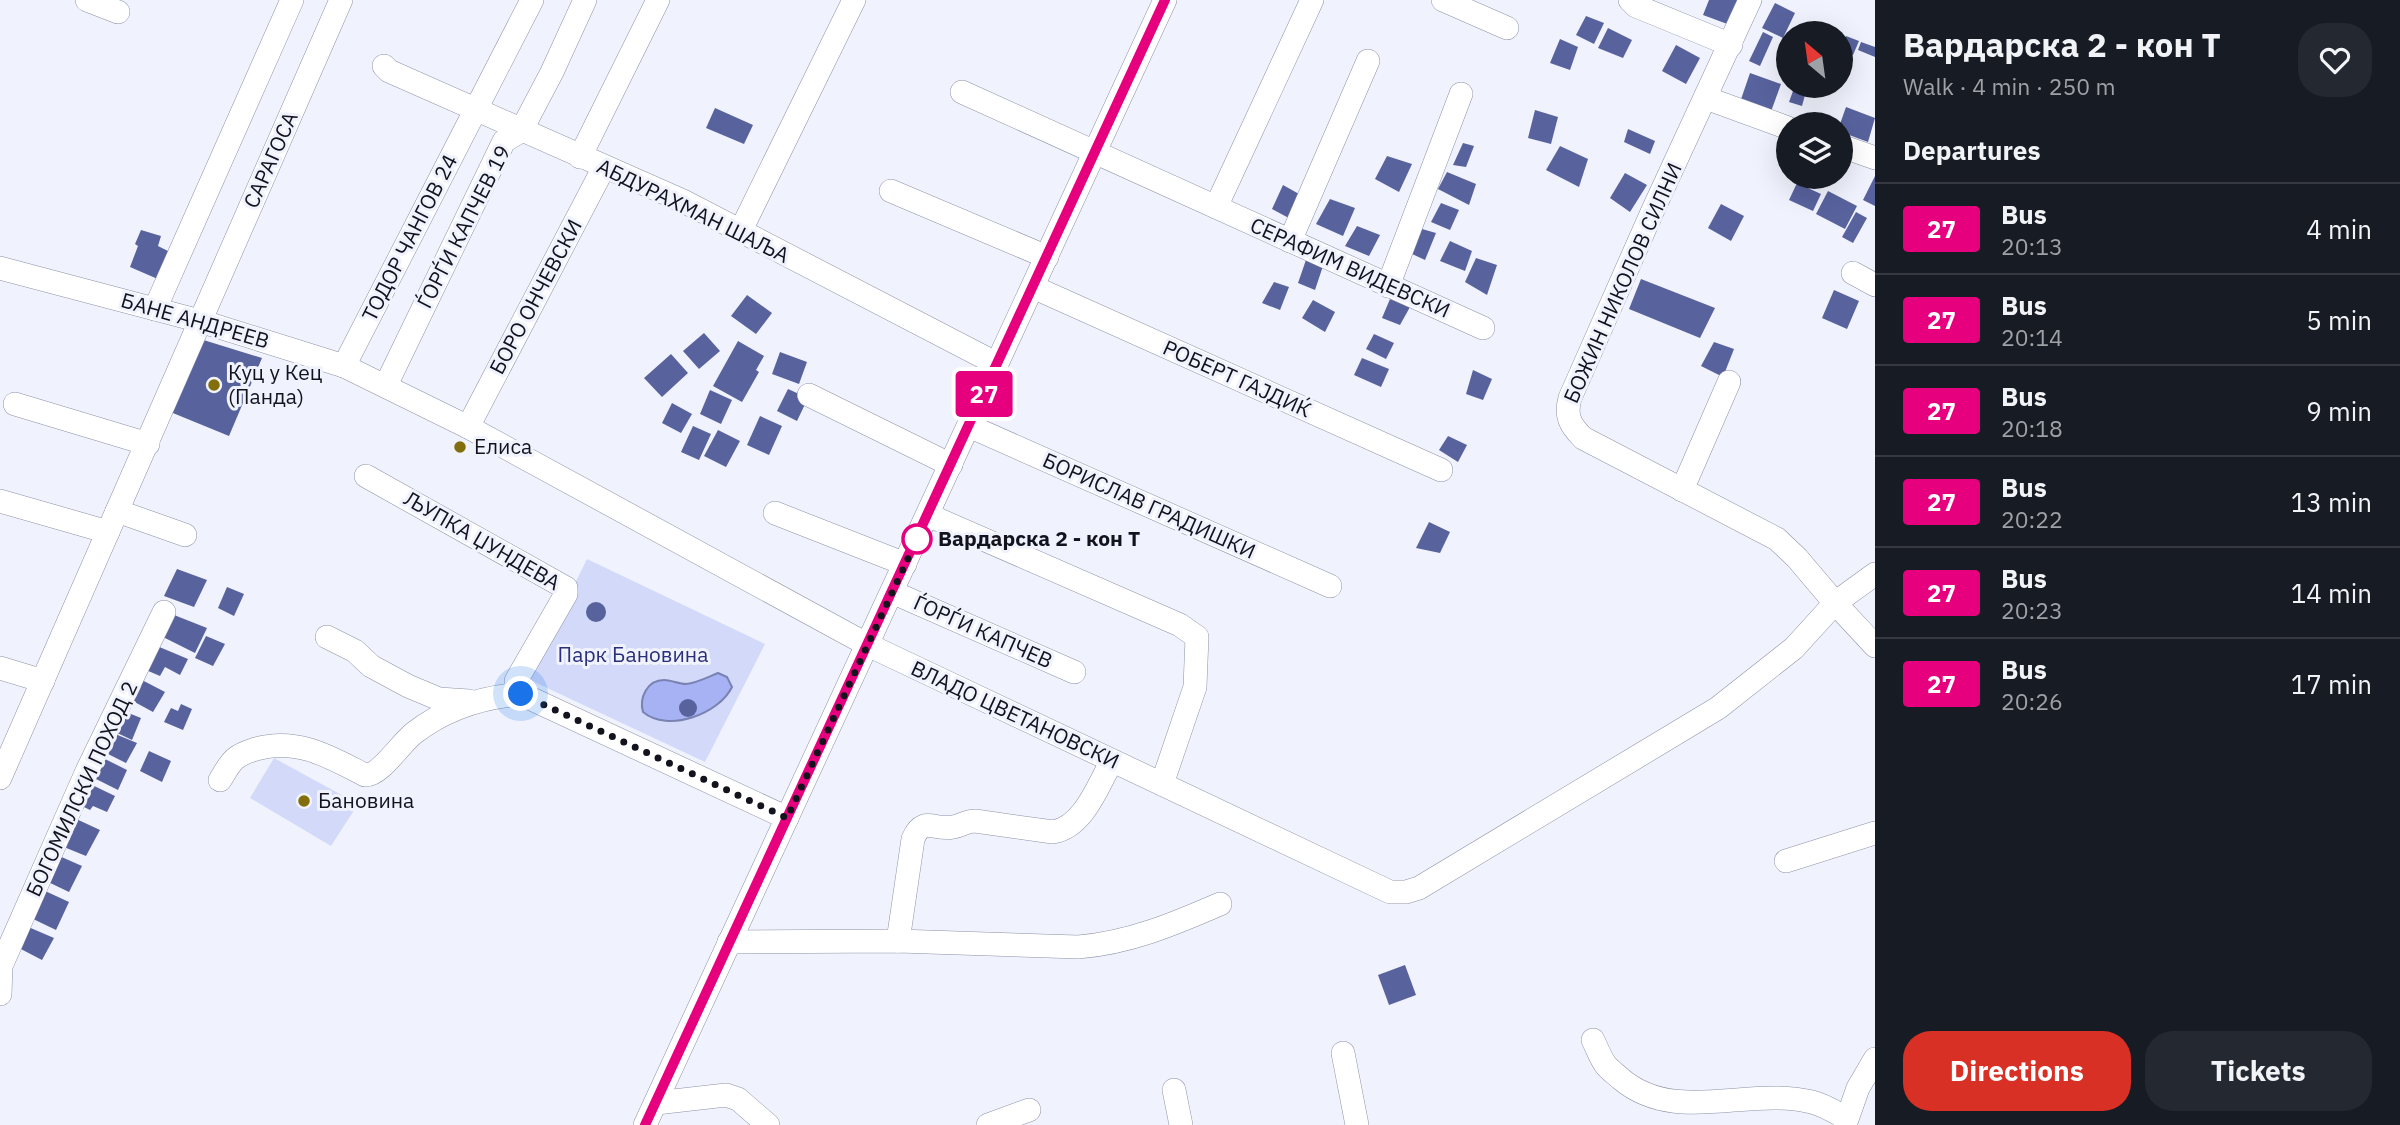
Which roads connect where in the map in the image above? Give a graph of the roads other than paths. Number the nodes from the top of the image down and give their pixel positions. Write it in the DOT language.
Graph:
graph roads {
  1 [pos="87,0"];
  2 [pos="292,0"];
  3 [pos="341,0"];
  4 [pos="532,0"];
  5 [pos="585,0"];
  6 [pos="658,0"];
  7 [pos="854,0"];
  8 [pos="1165,0"];
  9 [pos="1312,0"];
  10 [pos="1443,0"];
  11 [pos="1630,0"];
  12 [pos="1750,0"];
  13 [pos="118,12"];
  14 [pos="1507,28"];
  15 [pos="1731,45"];
  16 [pos="1368,61"];
  17 [pos="384,66"];
  18 [pos="962,92"];
  19 [pos="1461,94"];
  20 [pos="1706,98"];
  21 [pos="476,111"];
  22 [pos="1776,124"];
  23 [pos="521,131"];
  24 [pos="1853,150"];
  25 [pos="1095,152"];
  26 [pos="580,157"];
  27 [pos="1875,158"];
  28 [pos="604,167"];
  29 [pos="891,191"];
  30 [pos="1216,207"];
  31 [pos="741,230"];
  32 [pos="1290,241"];
  33 [pos="1047,257"];
  34 [pos="0,268"];
  35 [pos="1853,273"];
  36 [pos="1875,285"];
  37 [pos="1388,286"];
  38 [pos="1033,287"];
  39 [pos="155,309"];
  40 [pos="200,321"];
  41 [pos="1483,328"];
  42 [pos="998,365"];
  43 [pos="344,366"];
  44 [pos="1729,382"];
  45 [pos="386,385"];
  46 [pos="809,395"];
  47 [pos="15,404"];
  48 [pos="468,426"];
  49 [pos="969,426"];
  50 [pos="148,444"];
  51 [pos="951,465"];
  52 [pos="1441,470"];
  53 [pos="366,475"];
  54 [pos="1682,490"];
  55 [pos="0,501"];
  56 [pos="775,513"];
  57 [pos="928,515"];
  58 [pos="113,522"];
  59 [pos="185,535"];
  60 [pos="905,564"];
  61 [pos="1875,574"];
  62 [pos="1330,586"];
  63 [pos="892,592"];
  64 [pos="1835,604"];
  65 [pos="164,612"];
  66 [pos="327,637"];
  67 [pos="1873,638"];
  68 [pos="868,645"];
  69 [pos="0,668"];
  70 [pos="1074,672"];
  71 [pos="43,681"];
  72 [pos="521,694"];
  73 [pos="479,701"];
  74 [pos="1112,761"];
  75 [pos="3,765"];
  76 [pos="220,780"];
  77 [pos="1162,784"];
  78 [pos="787,818"];
  79 [pos="1875,834"];
  80 [pos="1786,861"];
  81 [pos="1220,904"];
  82 [pos="898,941"];
  83 [pos="729,942"];
  84 [pos="0,966"];
  85 [pos="0,994"];
  86 [pos="1593,1041"];
  87 [pos="1343,1053"];
  88 [pos="1875,1059"];
  89 [pos="1174,1090"];
  90 [pos="656,1102"];
  91 [pos="1029,1110"];
  92 [pos="1845,1121"];
  93 [pos="645,1125"];
  94 [pos="768,1125"];
  95 [pos="988,1125"];
  96 [pos="1181,1125"];
  97 [pos="1357,1125"];
  1 -- 13 [label="street"];
  2 -- 39 [label="street"];
  3 -- 40 [label="street, САРАГОСА"];
  4 -- 21 [label="street, ТОДОР ЧАНГОВ 24"];
  5 -- 23 [label="street, ЃОРЃИ КАПЧЕВ 19"];
  6 -- 26 [label="street"];
  7 -- 31 [label="street"];
  8 -- 25 [label="street, ЃОРЃИ КАПЧЕВ"];
  9 -- 30 [label="street"];
  10 -- 14 [label="street"];
  11 -- 15 [label="street"];
  12 -- 15 [label="street, БОЖИН НИКОЛОВ СИЛНИ"];
  15 -- 20 [label="street, БОЖИН НИКОЛОВ СИЛНИ"];
  16 -- 32 [label="street"];
  17 -- 21 [label="street, АБДУРАХМАН ШАЉА"];
  18 -- 25 [label="street, СЕРАФИМ ВИДЕВСКИ"];
  19 -- 37 [label="street"];
  20 -- 22 [label="street"];
  20 -- 54 [label="street, БОЖИН НИКОЛОВ СИЛНИ"];
  21 -- 23 [label="street, АБДУРАХМАН ШАЉА"];
  21 -- 43 [label="street, ТОДОР ЧАНГОВ 24"];
  23 -- 26 [label="street, АБДУРАХМАН ШАЉА"];
  23 -- 45 [label="street, ЃОРЃИ КАПЧЕВ 19"];
  24 -- 27 [label="street"];
  25 -- 30 [label="street, СЕРАФИМ ВИДЕВСКИ"];
  25 -- 33 [label="street, ЃОРЃИ КАПЧЕВ"];
  26 -- 28 [label="street, АБДУРАХМАН ШАЉА"];
  28 -- 31 [label="street, АБДУРАХМАН ШАЉА"];
  28 -- 48 [label="street, БОРО ОНЧЕВСКИ"];
  29 -- 33 [label="street"];
  30 -- 32 [label="street, СЕРАФИМ ВИДЕВСКИ"];
  31 -- 42 [label="street, АБДУРАХМАН ШАЉА"];
  32 -- 37 [label="street, СЕРАФИМ ВИДЕВСКИ"];
  33 -- 38 [label="street, ЃОРЃИ КАПЧЕВ"];
  34 -- 39 [label="street, БАНЕ АНДРЕЕВ"];
  35 -- 36 [label="street"];
  37 -- 41 [label="street, СЕРАФИМ ВИДЕВСКИ"];
  38 -- 42 [label="street, ЃОРЃИ КАПЧЕВ"];
  38 -- 52 [label="street, РОБЕРТ ГАЈДИЌ"];
  39 -- 40 [label="street, БАНЕ АНДРЕЕВ"];
  40 -- 43 [label="street, БАНЕ АНДРЕЕВ"];
  40 -- 50 [label="street, САРАГОСА"];
  42 -- 49 [label="street, ЃОРЃИ КАПЧЕВ"];
  43 -- 45 [label="street, БАНЕ АНДРЕЕВ"];
  44 -- 54 [label="street"];
  45 -- 48 [label="street"];
  46 -- 51 [label="street"];
  47 -- 50 [label="street"];
  48 -- 68 [label="street"];
  49 -- 51 [label="street, ЃОРЃИ КАПЧЕВ"];
  49 -- 62 [label="street, БОРИСЛАВ ГРАДИШКИ"];
  50 -- 58 [label="street, САРАГОСА"];
  51 -- 57 [label="street, ЃОРЃИ КАПЧЕВ"];
  53 -- 72 [label="street, ЉУПКА ЏУНДЕВА"];
  54 -- 64 [label="street, БОЖИН НИКОЛОВ СИЛНИ"];
  55 -- 58 [label="street"];
  56 -- 60 [label="street"];
  57 -- 60 [label="street, ЃОРЃИ КАПЧЕВ"];
  57 -- 77 [label="street"];
  58 -- 59 [label="street"];
  58 -- 71 [label="street, САРАГОСА"];
  60 -- 63 [label="street, ЃОРЃИ КАПЧЕВ"];
  61 -- 64 [label="street"];
  63 -- 68 [label="street, ЃОРЃИ КАПЧЕВ"];
  63 -- 70 [label="street, ЃОРЃИ КАПЧЕВ"];
  64 -- 67 [label="street, БОЖИН НИКОЛОВ СИЛНИ"];
  64 -- 77 [label="street, ВЛАДО ЦВЕТАНОВСКИ"];
  65 -- 84 [label="street, БОГОМИЛСКИ ПОХОД 2"];
  66 -- 73 [label="street"];
  68 -- 74 [label="street, ВЛАДО ЦВЕТАНОВСКИ"];
  68 -- 78 [label="street, ЃОРЃИ КАПЧЕВ"];
  69 -- 71 [label="street"];
  71 -- 75 [label="street, САРАГОСА"];
  72 -- 73 [label="street"];
  72 -- 78 [label="street"];
  73 -- 76 [label="street"];
  74 -- 77 [label="street, ВЛАДО ЦВЕТАНОВСКИ"];
  74 -- 82 [label="street"];
  78 -- 83 [label="street, ЃОРЃИ КАПЧЕВ"];
  79 -- 80 [label="street"];
  81 -- 82 [label="street"];
  82 -- 83 [label="street"];
  83 -- 90 [label="street, ЃОРЃИ КАПЧЕВ"];
  84 -- 85 [label="street"];
  86 -- 92 [label="street"];
  87 -- 97 [label="street"];
  88 -- 92 [label="street"];
  89 -- 96 [label="street"];
  90 -- 93 [label="street, ЃОРЃИ КАПЧЕВ"];
  90 -- 94 [label="street"];
  91 -- 95 [label="street"];
}
